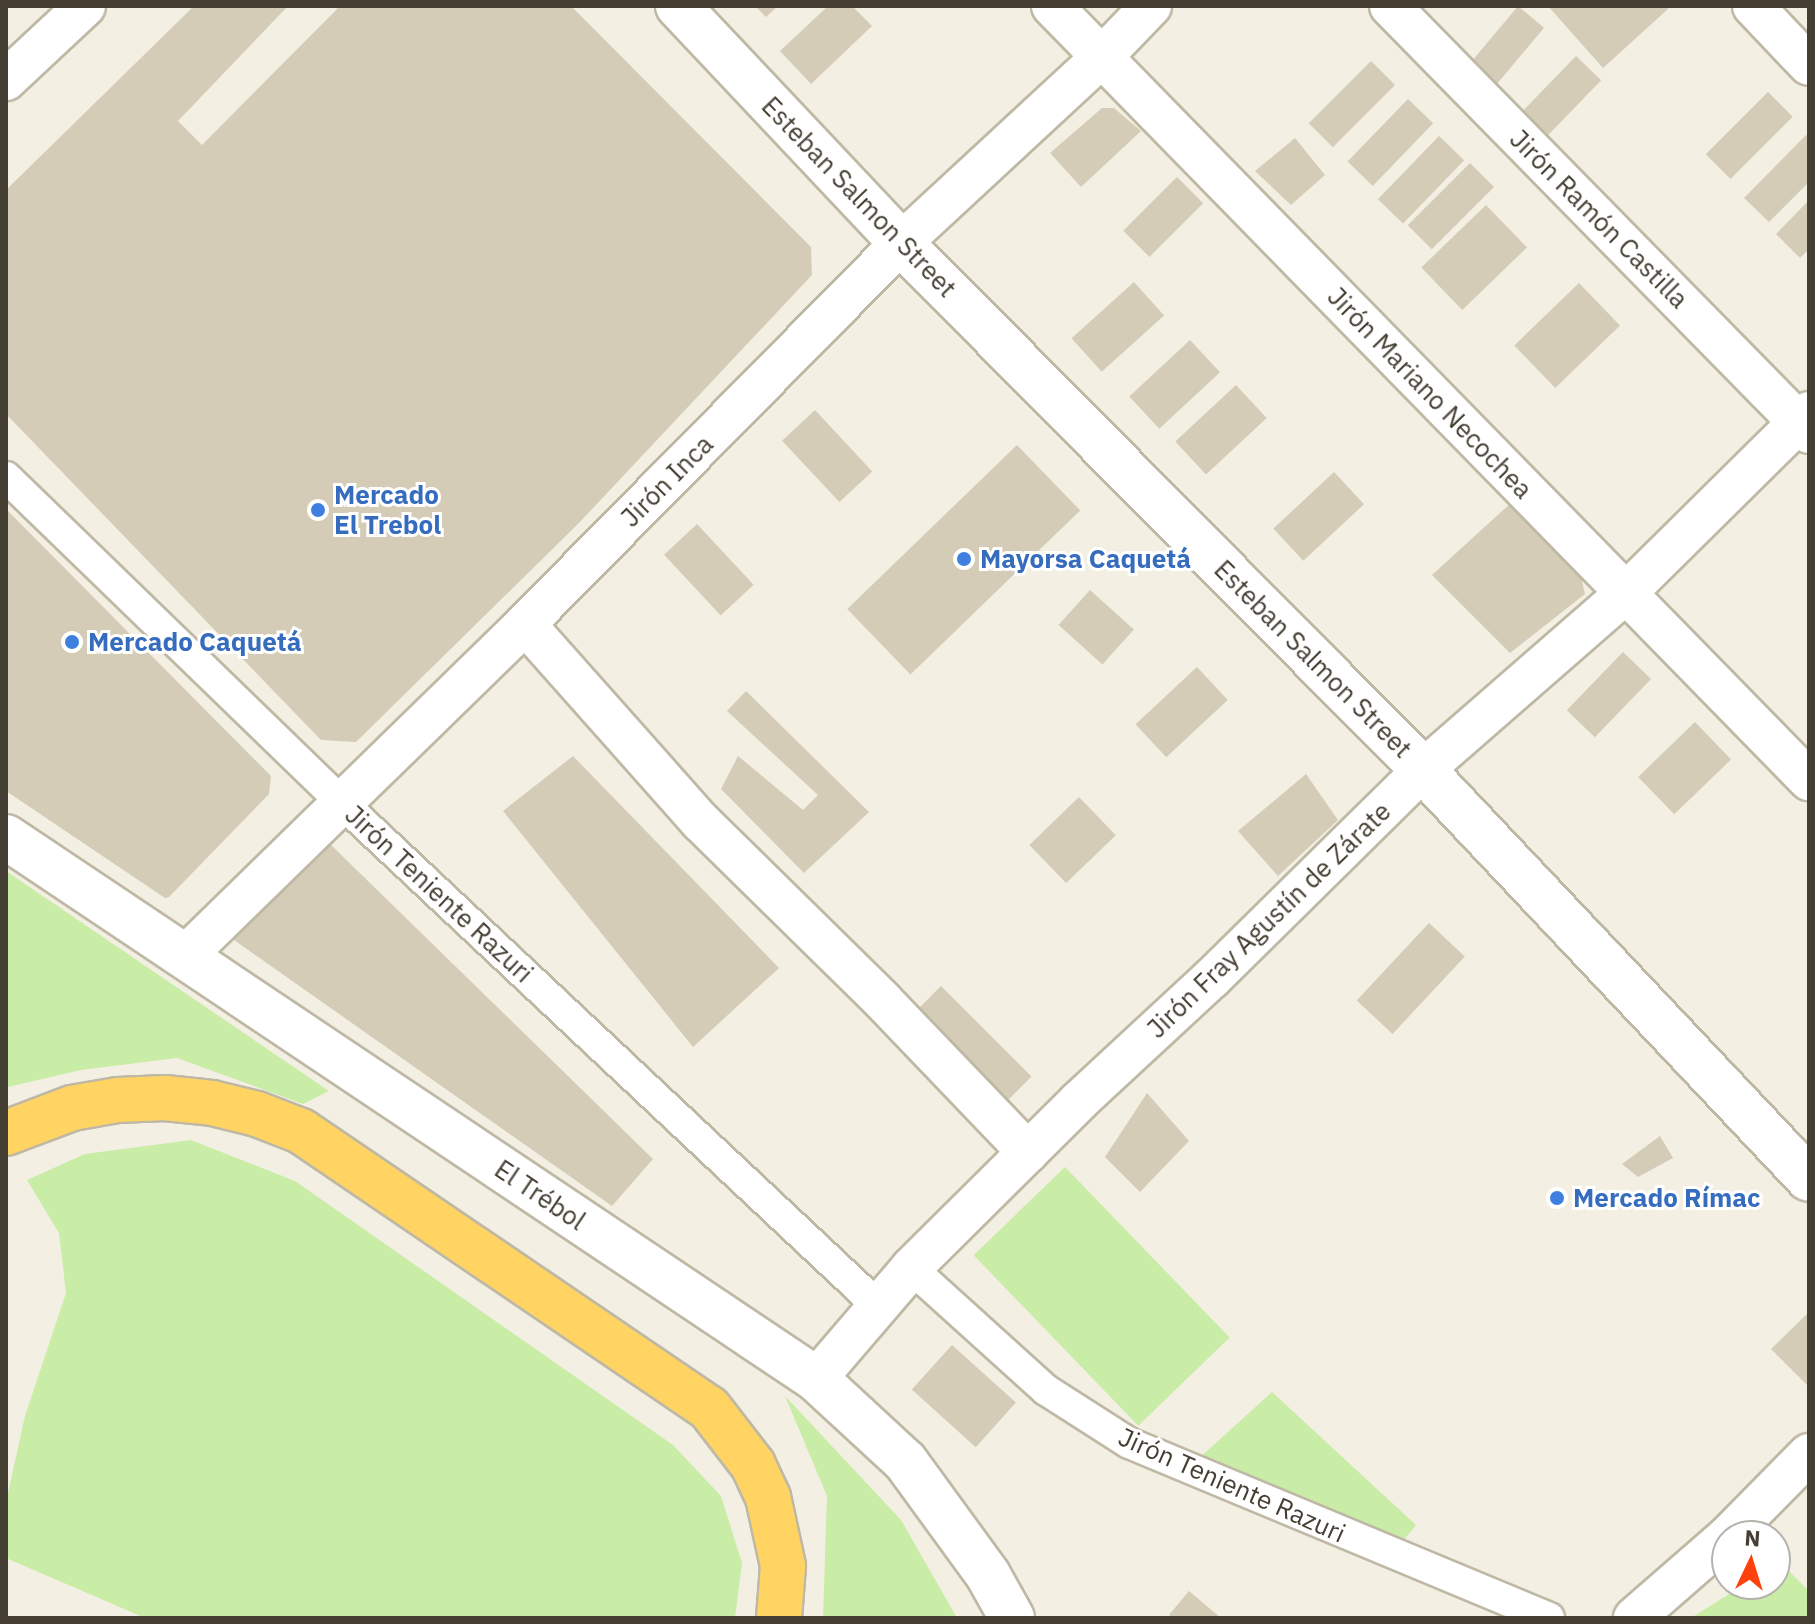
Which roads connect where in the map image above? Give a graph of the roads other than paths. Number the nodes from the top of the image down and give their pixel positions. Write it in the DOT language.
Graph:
graph roads {
  1 [pos="85,6"];
  2 [pos="678,6"];
  3 [pos="1052,6"];
  4 [pos="1151,6"];
  5 [pos="1390,6"];
  6 [pos="1753,6"];
  7 [pos="1101,58"];
  8 [pos="1809,65"];
  9 [pos="6,80"];
  10 [pos="901,243"];
  11 [pos="1805,422"];
  12 [pos="6,477"];
  13 [pos="1626,593"];
  14 [pos="525,624"];
  15 [pos="1423,770"];
  16 [pos="1809,780"];
  17 [pos="341,802"];
  18 [pos="6,837"];
  19 [pos="184,957"];
  20 [pos="6,1133"];
  21 [pos="1028,1152"];
  22 [pos="1809,1179"];
  23 [pos="911,1268"];
  24 [pos="877,1305"];
  25 [pos="816,1379"];
  26 [pos="1809,1454"];
  27 [pos="1743,1520"];
  28 [pos="1711,1550"];
  29 [pos="779,1618"];
  30 [pos="1012,1618"];
  31 [pos="1549,1618"];
  32 [pos="1634,1618"];
  1 -- 9 [label="street"];
  2 -- 10 [label="street, Esteban Salmon Street"];
  3 -- 7 [label="street, Jirón Mariano Necochea"];
  4 -- 7 [label="street, Jirón Inca"];
  5 -- 11 [label="street, Jirón Ramón Castilla"];
  6 -- 8 [label="street"];
  7 -- 10 [label="street, Jirón Inca"];
  7 -- 13 [label="street, Jirón Mariano Necochea"];
  10 -- 14 [label="street, Jirón Inca"];
  10 -- 15 [label="street, Esteban Salmon Street"];
  11 -- 13 [label="street, Jirón Fray Agustín de Zárate"];
  12 -- 17 [label="street, Jirón Teniente Razuri"];
  13 -- 15 [label="street, Jirón Fray Agustín de Zárate"];
  13 -- 16 [label="street, Jirón Mariano Necochea"];
  14 -- 17 [label="street, Jirón Inca"];
  14 -- 21 [label="street"];
  15 -- 21 [label="street, Jirón Fray Agustín de Zárate"];
  15 -- 22 [label="street, Esteban Salmon Street"];
  17 -- 19 [label="street, Jirón Inca"];
  17 -- 24 [label="street, Jirón Teniente Razuri"];
  18 -- 19 [label="street, El Trébol"];
  19 -- 25 [label="street, El Trébol"];
  20 -- 29 [label="highway"];
  21 -- 23 [label="street, Jirón Fray Agustín de Zárate"];
  23 -- 24 [label="street, Jirón Fray Agustín de Zárate"];
  23 -- 31 [label="street, Jirón Teniente Razuri"];
  24 -- 25 [label="street, Jirón Fray Agustín de Zárate"];
  25 -- 30 [label="street, El Trébol"];
  26 -- 27 [label="street"];
  28 -- 32 [label="street"];
}
